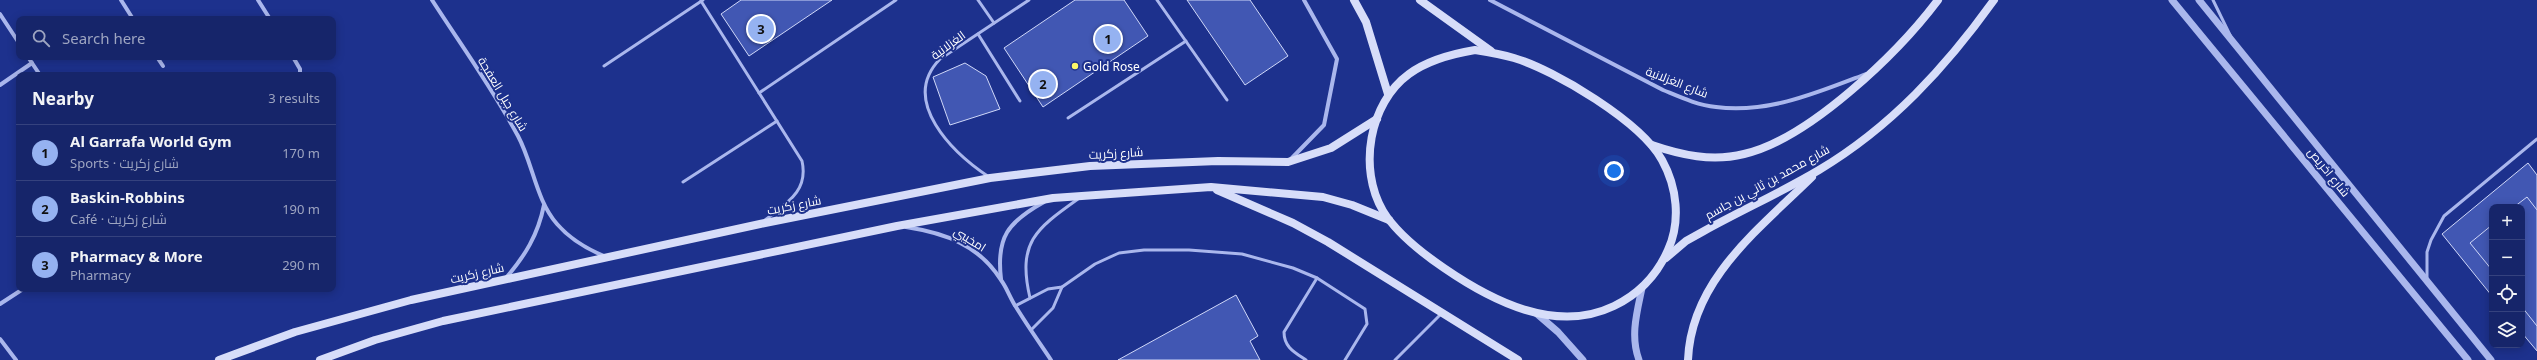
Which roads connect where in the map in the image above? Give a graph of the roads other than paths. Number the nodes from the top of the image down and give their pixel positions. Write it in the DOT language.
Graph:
graph roads {
  1 [pos="121,0"];
  2 [pos="258,0"];
  3 [pos="432,0"];
  4 [pos="896,0"];
  5 [pos="978,0"];
  6 [pos="1029,0"];
  7 [pos="1157,0"];
  8 [pos="1304,0"];
  9 [pos="1354,0"];
  10 [pos="1420,0"];
  11 [pos="1490,0"];
  12 [pos="1938,0"];
  13 [pos="1994,0"];
  14 [pos="2172,0"];
  15 [pos="2199,0"];
  16 [pos="2213,0"];
  17 [pos="702,1"];
  18 [pos="0,14"];
  19 [pos="131,16"];
  20 [pos="268,16"];
  21 [pos="994,23"];
  22 [pos="978,34"];
  23 [pos="16,38"];
  24 [pos="1186,41"];
  25 [pos="2233,42"];
  26 [pos="1494,53"];
  27 [pos="30,60"];
  28 [pos="159,60"];
  29 [pos="295,60"];
  30 [pos="32,63"];
  31 [pos="163,66"];
  32 [pos="604,66"];
  33 [pos="19,72"];
  34 [pos="38,72"];
  35 [pos="300,72"];
  36 [pos="1870,72"];
  37 [pos="16,74"];
  38 [pos="0,86"];
  39 [pos="760,93"];
  40 [pos="1388,94"];
  41 [pos="1227,100"];
  42 [pos="1020,101"];
  43 [pos="1068,118"];
  44 [pos="1377,119"];
  45 [pos="777,121"];
  46 [pos="2537,139"];
  47 [pos="1651,145"];
  48 [pos="1288,162"];
  49 [pos="1820,169"];
  50 [pos="990,178"];
  51 [pos="683,182"];
  52 [pos="1211,187"];
  53 [pos="1083,195"];
  54 [pos="1053,198"];
  55 [pos="544,205"];
  56 [pos="1389,220"];
  57 [pos="760,224"];
  58 [pos="897,226"];
  59 [pos="606,257"];
  60 [pos="1664,260"];
  61 [pos="1316,278"];
  62 [pos="504,279"];
  63 [pos="1001,279"];
  64 [pos="2427,281"];
  65 [pos="1062,287"];
  66 [pos="1642,288"];
  67 [pos="18,292"];
  68 [pos="1030,298"];
  69 [pos="0,304"];
  70 [pos="1015,306"];
  71 [pos="1443,312"];
  72 [pos="1536,313"];
  73 [pos="1031,330"];
  74 [pos="0,339"];
  75 [pos="16,360"];
  76 [pos="219,360"];
  77 [pos="320,360"];
  78 [pos="1051,360"];
  79 [pos="1306,360"];
  80 [pos="1345,360"];
  81 [pos="1395,360"];
  82 [pos="1518,360"];
  83 [pos="1582,360"];
  84 [pos="1639,360"];
  85 [pos="1688,360"];
  86 [pos="2468,360"];
  87 [pos="2491,360"];
  1 -- 19 [label="street"];
  2 -- 20 [label="street"];
  3 -- 55 [label="street, شارع جبل العفجة"];
  4 -- 39 [label="lane"];
  5 -- 21 [label="lane"];
  6 -- 21 [label="lane, الغزلانية"];
  7 -- 24 [label="lane"];
  8 -- 48 [label="street"];
  9 -- 40 [label="main road"];
  10 -- 26 [label="main road"];
  11 -- 36 [label="street, شارع الغزلانية"];
  12 -- 36 [label="main road"];
  13 -- 49 [label="main road, شارع محمد بن ثاني بن جاسم"];
  14 -- 86 [label="street, شارع اخريص"];
  15 -- 25 [label="street, شارع اخريص"];
  16 -- 25 [label="lane"];
  17 -- 32 [label="lane"];
  17 -- 39 [label="lane"];
  18 -- 23 [label="street"];
  21 -- 22 [label="lane, الغزلانية"];
  22 -- 42 [label="lane"];
  22 -- 50 [label="lane, الغزلانية"];
  24 -- 41 [label="lane"];
  24 -- 43 [label="lane"];
  25 -- 64 [label="street, شارع اخريص"];
  26 -- 40 [label="main road"];
  26 -- 47 [label="main road"];
  27 -- 30 [label="street"];
  28 -- 31 [label="street"];
  29 -- 35 [label="street"];
  30 -- 33 [label="street"];
  30 -- 34 [label="street"];
  36 -- 47 [label="main road"];
  37 -- 38 [label="street"];
  39 -- 45 [label="lane"];
  40 -- 44 [label="main road"];
  44 -- 48 [label="main road, شارع زكريت"];
  44 -- 56 [label="main road"];
  45 -- 51 [label="lane"];
  45 -- 57 [label="lane"];
  46 -- 64 [label="lane"];
  47 -- 60 [label="main road"];
  48 -- 50 [label="main road, شارع زكريت"];
  49 -- 60 [label="main road, شارع محمد بن ثاني بن جاسم"];
  49 -- 85 [label="main road"];
  50 -- 57 [label="main road, شارع زكريت"];
  52 -- 53 [label="main road"];
  52 -- 56 [label="main road"];
  52 -- 71 [label="main road"];
  53 -- 54 [label="main road"];
  53 -- 68 [label="lane"];
  54 -- 58 [label="main road"];
  54 -- 63 [label="street, امخيبي"];
  55 -- 59 [label="street, شارع جبل العفجة"];
  55 -- 62 [label="street"];
  56 -- 72 [label="main road"];
  57 -- 59 [label="main road, شارع زكريت"];
  58 -- 63 [label="street, امخيبي"];
  58 -- 77 [label="main road"];
  59 -- 62 [label="main road, شارع زكريت"];
  60 -- 66 [label="main road"];
  61 -- 65 [label="lane"];
  61 -- 79 [label="lane"];
  61 -- 80 [label="lane"];
  62 -- 76 [label="main road, شارع زكريت"];
  63 -- 70 [label="street, امخيبي"];
  64 -- 87 [label="street, شارع اخريص"];
  65 -- 68 [label="lane"];
  65 -- 73 [label="lane"];
  66 -- 72 [label="main road"];
  66 -- 84 [label="street"];
  67 -- 69 [label="street"];
  68 -- 70 [label="lane"];
  70 -- 73 [label="street, امخيبي"];
  71 -- 81 [label="lane"];
  71 -- 82 [label="main road"];
  72 -- 83 [label="street"];
  73 -- 78 [label="street, امخيبي"];
  74 -- 75 [label="street"];
}
